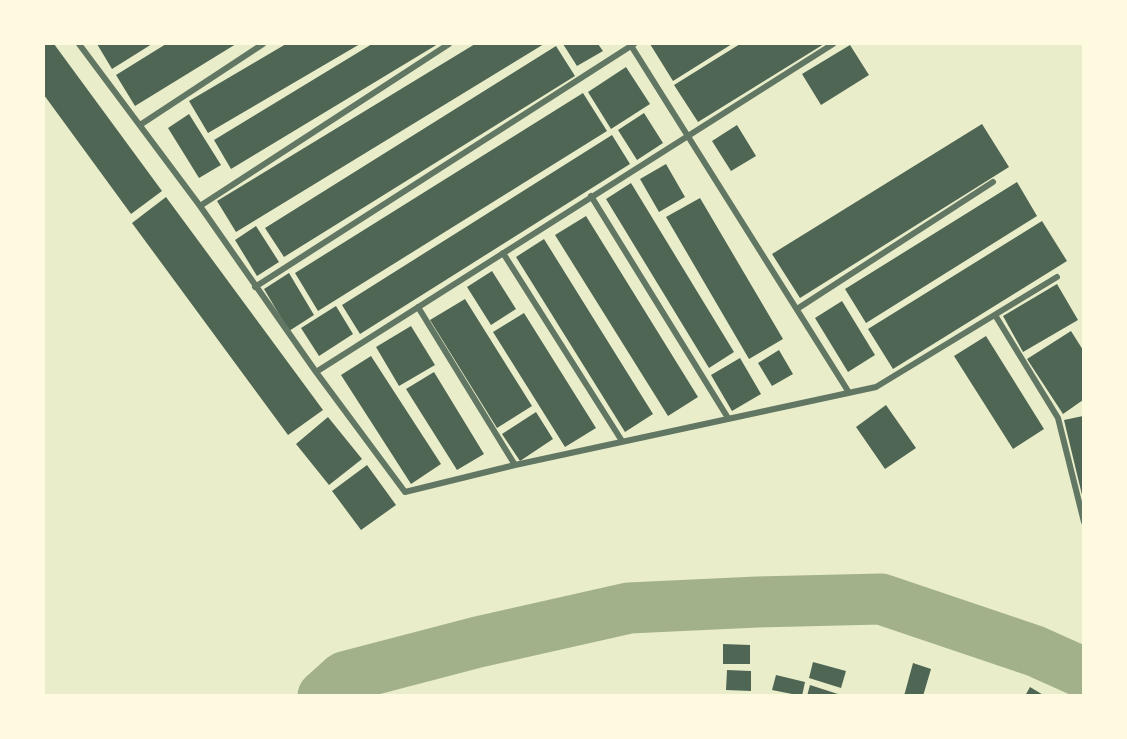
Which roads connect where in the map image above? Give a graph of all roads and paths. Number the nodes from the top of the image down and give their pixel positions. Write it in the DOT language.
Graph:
graph roads {
  1 [pos="80,44"];
  2 [pos="263,44"];
  3 [pos="449,44"];
  4 [pos="632,44"];
  5 [pos="832,44"];
  6 [pos="140,125"];
  7 [pos="688,135"];
  8 [pos="993,182"];
  9 [pos="591,196"];
  10 [pos="200,206"];
  11 [pos="503,253"];
  12 [pos="1057,277"];
  13 [pos="255,287"];
  14 [pos="418,307"];
  15 [pos="797,309"];
  16 [pos="995,315"];
  17 [pos="316,372"];
  18 [pos="848,391"];
  19 [pos="728,418"];
  20 [pos="622,441"];
  21 [pos="514,465"];
  22 [pos="1083,522"];
  1 -- 6 [label="street"];
  2 -- 6 [label="street"];
  3 -- 10 [label="street"];
  4 -- 7 [label="street"];
  4 -- 13 [label="street"];
  5 -- 7 [label="street"];
  6 -- 10 [label="street"];
  7 -- 9 [label="street"];
  7 -- 15 [label="street"];
  8 -- 15 [label="street"];
  9 -- 11 [label="street"];
  9 -- 19 [label="street"];
  10 -- 13 [label="street"];
  11 -- 14 [label="street"];
  11 -- 20 [label="street"];
  12 -- 16 [label="street"];
  13 -- 17 [label="street"];
  14 -- 17 [label="street"];
  14 -- 21 [label="street"];
  15 -- 18 [label="street"];
  16 -- 18 [label="street"];
  16 -- 22 [label="street"];
  17 -- 21 [label="street"];
  18 -- 19 [label="street"];
  19 -- 20 [label="street"];
  20 -- 21 [label="street"];
}
